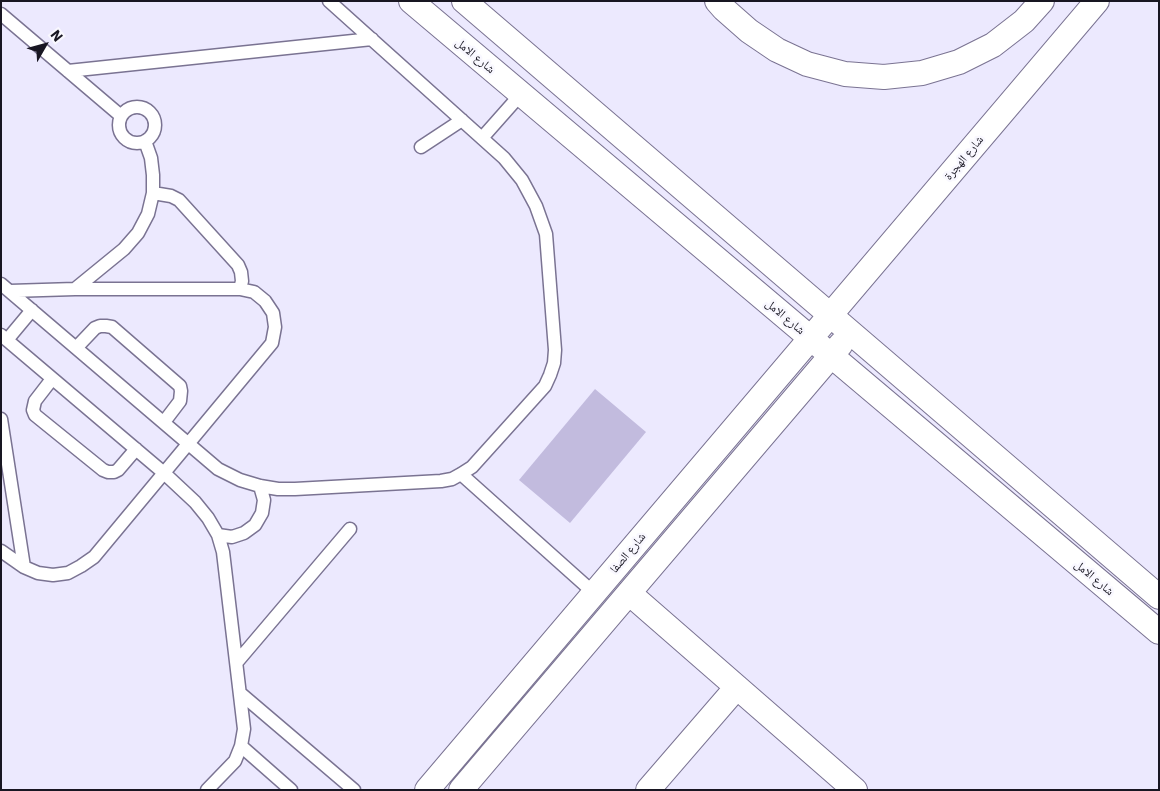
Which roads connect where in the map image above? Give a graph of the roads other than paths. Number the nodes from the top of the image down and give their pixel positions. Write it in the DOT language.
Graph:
graph roads {
  1 [pos="329,1"];
  2 [pos="411,1"];
  3 [pos="464,1"];
  4 [pos="717,1"];
  5 [pos="1042,1"];
  6 [pos="1097,1"];
  7 [pos="1,14"];
  8 [pos="372,39"];
  9 [pos="68,71"];
  10 [pos="521,94"];
  11 [pos="121,116"];
  12 [pos="462,120"];
  13 [pos="482,138"];
  14 [pos="145,141"];
  15 [pos="421,148"];
  16 [pos="153,193"];
  17 [pos="6,288"];
  18 [pos="240,288"];
  19 [pos="75,289"];
  20 [pos="32,310"];
  21 [pos="830,315"];
  22 [pos="850,333"];
  23 [pos="4,337"];
  24 [pos="811,338"];
  25 [pos="76,348"];
  26 [pos="831,356"];
  27 [pos="52,379"];
  28 [pos="1,419"];
  29 [pos="164,422"];
  30 [pos="188,444"];
  31 [pos="136,449"];
  32 [pos="164,473"];
  33 [pos="461,474"];
  34 [pos="260,486"];
  35 [pos="350,529"];
  36 [pos="218,535"];
  37 [pos="1,551"];
  38 [pos="24,567"];
  39 [pos="594,593"];
  40 [pos="629,593"];
  41 [pos="1159,597"];
  42 [pos="1159,632"];
  43 [pos="237,662"];
  44 [pos="737,686"];
  45 [pos="240,693"];
  46 [pos="241,746"];
  47 [pos="207,790"];
  48 [pos="291,790"];
  49 [pos="354,790"];
  50 [pos="427,790"];
  51 [pos="461,790"];
  52 [pos="648,790"];
  53 [pos="855,790"];
  1 -- 8 [label="lane"];
  2 -- 10 [label="street, شارع الامل"];
  3 -- 21 [label="street"];
  4 -- 5 [label="street"];
  6 -- 21 [label="street, شارع الهجرة"];
  7 -- 9 [label="lane"];
  8 -- 9 [label="lane"];
  8 -- 12 [label="lane"];
  9 -- 11 [label="lane"];
  10 -- 13 [label="lane"];
  10 -- 24 [label="street, شارع الامل"];
  11 -- 14 [label="lane"];
  11 -- 14 [label="lane"];
  12 -- 13 [label="lane"];
  12 -- 15 [label="lane"];
  13 -- 33 [label="lane"];
  14 -- 16 [label="lane"];
  16 -- 18 [label="lane"];
  16 -- 19 [label="lane"];
  17 -- 19 [label="lane"];
  17 -- 20 [label="lane"];
  18 -- 19 [label="lane"];
  18 -- 30 [label="lane"];
  20 -- 23 [label="lane"];
  20 -- 25 [label="lane"];
  21 -- 22 [label="street"];
  21 -- 24 [label="street, شارع الصفا"];
  22 -- 26 [label="street"];
  22 -- 41 [label="street"];
  23 -- 27 [label="lane"];
  24 -- 26 [label="street, شارع الامل"];
  24 -- 39 [label="street, شارع الصفا"];
  25 -- 29 [label="lane"];
  25 -- 29 [label="lane"];
  26 -- 40 [label="street"];
  26 -- 42 [label="street, شارع الامل"];
  27 -- 31 [label="lane"];
  27 -- 31 [label="lane"];
  28 -- 38 [label="lane"];
  29 -- 30 [label="lane"];
  30 -- 32 [label="lane"];
  30 -- 34 [label="lane"];
  31 -- 32 [label="lane"];
  32 -- 36 [label="lane"];
  32 -- 38 [label="lane"];
  33 -- 34 [label="lane"];
  33 -- 39 [label="lane"];
  34 -- 36 [label="lane"];
  35 -- 43 [label="lane"];
  36 -- 43 [label="lane"];
  37 -- 38 [label="lane"];
  39 -- 50 [label="street, شارع الصفا"];
  40 -- 44 [label="street"];
  40 -- 51 [label="street"];
  43 -- 45 [label="lane"];
  44 -- 52 [label="street"];
  44 -- 53 [label="street"];
  45 -- 46 [label="lane"];
  45 -- 49 [label="lane"];
  46 -- 47 [label="lane"];
  46 -- 48 [label="lane"];
}
